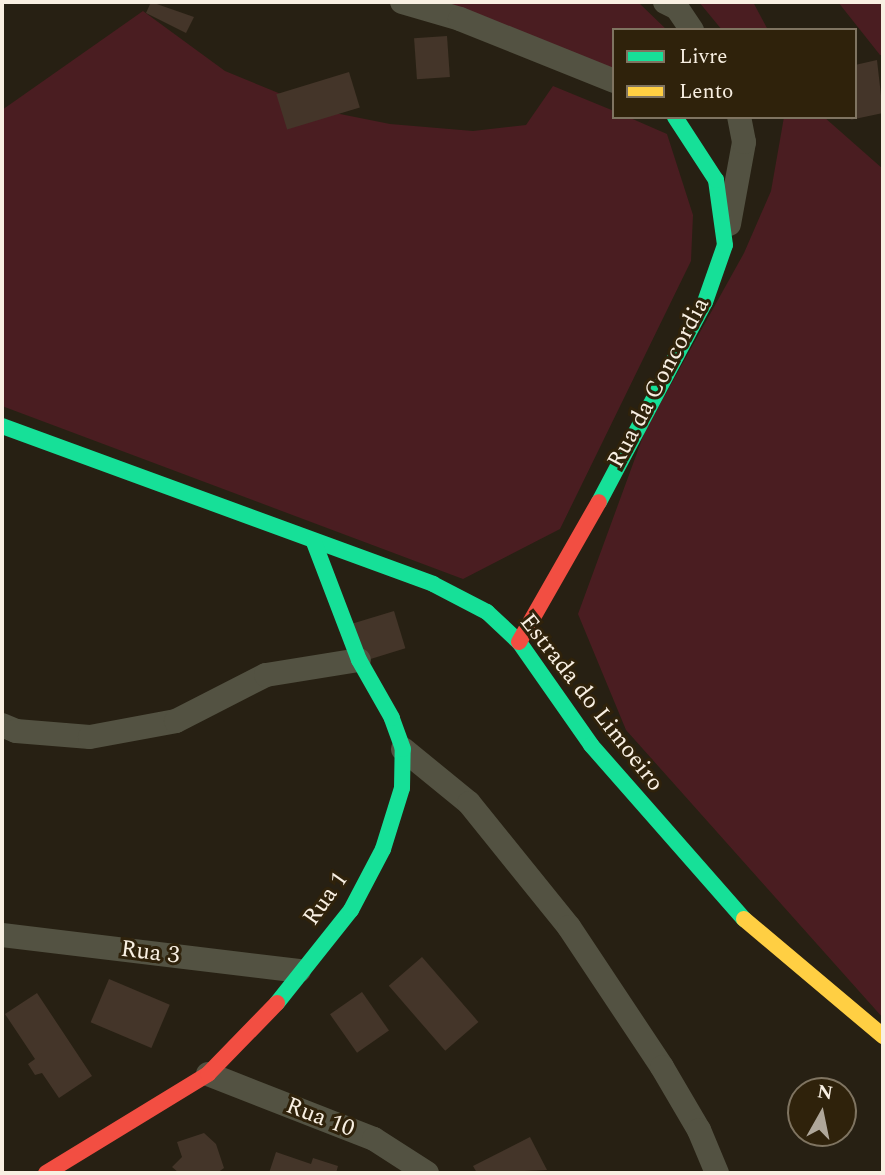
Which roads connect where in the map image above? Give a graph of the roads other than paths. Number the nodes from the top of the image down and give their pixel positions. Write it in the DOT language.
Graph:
graph roads {
  1 [pos="402,2"];
  2 [pos="665,2"];
  3 [pos="691,28"];
  4 [pos="612,80"];
  5 [pos="676,119"];
  6 [pos="739,119"];
  7 [pos="725,245"];
  8 [pos="2,426"];
  9 [pos="314,542"];
  10 [pos="519,642"];
  11 [pos="359,660"];
  12 [pos="2,725"];
  13 [pos="403,750"];
  14 [pos="2,935"];
  15 [pos="299,971"];
  16 [pos="883,1036"];
  17 [pos="208,1074"];
  18 [pos="46,1173"];
  19 [pos="427,1173"];
  20 [pos="717,1173"];
  1 -- 4 [label="street"];
  2 -- 3 [label="street"];
  5 -- 7 [label="street, Rua da Concordia"];
  6 -- 7 [label="street"];
  7 -- 10 [label="street, Rua da Concordia"];
  8 -- 9 [label="street, Estrada do Limoeiro"];
  9 -- 10 [label="street, Estrada do Limoeiro"];
  9 -- 11 [label="street, Rua 1"];
  10 -- 16 [label="street, Estrada do Limoeiro"];
  11 -- 12 [label="street"];
  11 -- 13 [label="street, Rua 1"];
  13 -- 15 [label="street, Rua 1"];
  13 -- 20 [label="street"];
  14 -- 15 [label="street, Rua 3"];
  15 -- 17 [label="street, Rua 1"];
  17 -- 18 [label="street, Rua 1"];
  17 -- 19 [label="street, Rua 10"];
}
